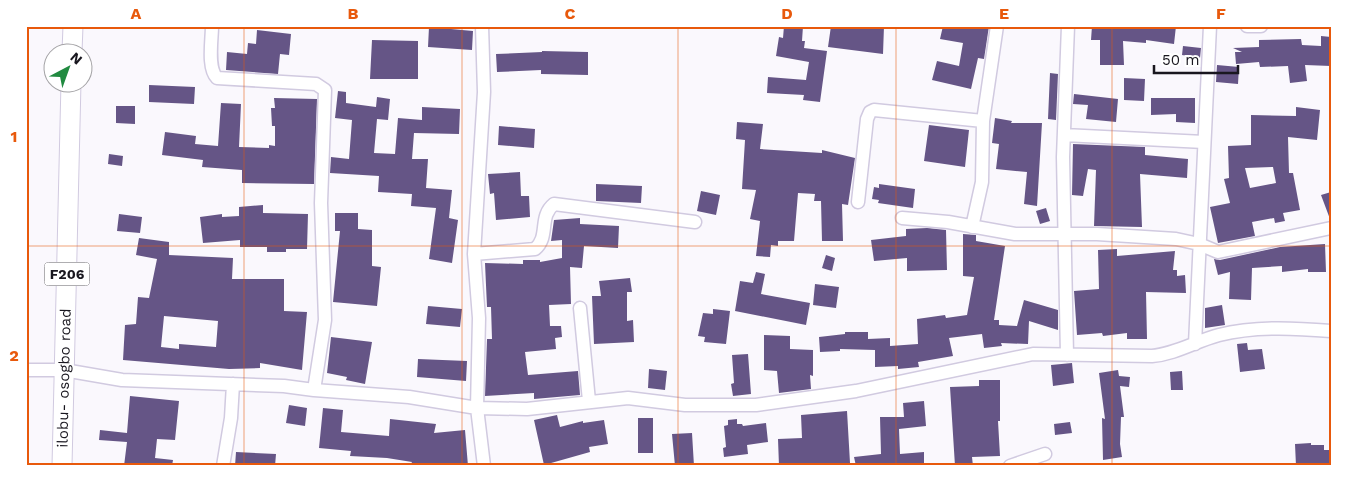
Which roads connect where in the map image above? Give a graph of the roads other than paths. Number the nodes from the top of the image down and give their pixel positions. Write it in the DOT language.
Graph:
graph roads {
  1 [pos="73,26"];
  2 [pos="212,26"];
  3 [pos="482,26"];
  4 [pos="997,26"];
  5 [pos="1068,26"];
  6 [pos="1210,26"];
  7 [pos="1247,26"];
  8 [pos="1261,26"];
  9 [pos="72,42"];
  10 [pos="72,92"];
  11 [pos="983,121"];
  12 [pos="1064,135"];
  13 [pos="1204,142"];
  14 [pos="858,202"];
  15 [pos="902,218"];
  16 [pos="695,222"];
  17 [pos="972,227"];
  18 [pos="1331,228"];
  19 [pos="1063,234"];
  20 [pos="1199,244"];
  21 [pos="474,254"];
  22 [pos="580,308"];
  23 [pos="1331,331"];
  24 [pos="1195,344"];
  25 [pos="1068,355"];
  26 [pos="26,370"];
  27 [pos="64,370"];
  28 [pos="233,384"];
  29 [pos="314,390"];
  30 [pos="590,401"];
  31 [pos="476,408"];
  32 [pos="1045,454"];
  33 [pos="62,466"];
  34 [pos="224,466"];
  35 [pos="484,466"];
  36 [pos="1010,466"];
  1 -- 9 [label="main road"];
  2 -- 29 [label="street"];
  3 -- 21 [label="street"];
  4 -- 11 [label="street"];
  5 -- 12 [label="street"];
  6 -- 13 [label="street"];
  7 -- 8 [label="street"];
  10 -- 27 [label="main road, ilobu- osogbo road / F206"];
  11 -- 14 [label="street"];
  11 -- 17 [label="street"];
  12 -- 13 [label="street"];
  12 -- 19 [label="street"];
  13 -- 20 [label="street"];
  15 -- 17 [label="street"];
  16 -- 21 [label="street"];
  17 -- 19 [label="street"];
  18 -- 20 [label="street"];
  19 -- 20 [label="street"];
  19 -- 25 [label="street"];
  20 -- 24 [label="street"];
  21 -- 31 [label="street"];
  22 -- 30 [label="street"];
  23 -- 24 [label="street"];
  24 -- 25 [label="street"];
  25 -- 30 [label="street"];
  26 -- 27 [label="street"];
  27 -- 28 [label="street"];
  27 -- 33 [label="main road, ilobu- osogbo road / F206"];
  28 -- 29 [label="street"];
  28 -- 34 [label="street"];
  29 -- 31 [label="street"];
  30 -- 31 [label="street"];
  31 -- 35 [label="street"];
  32 -- 36 [label="street"];
}
